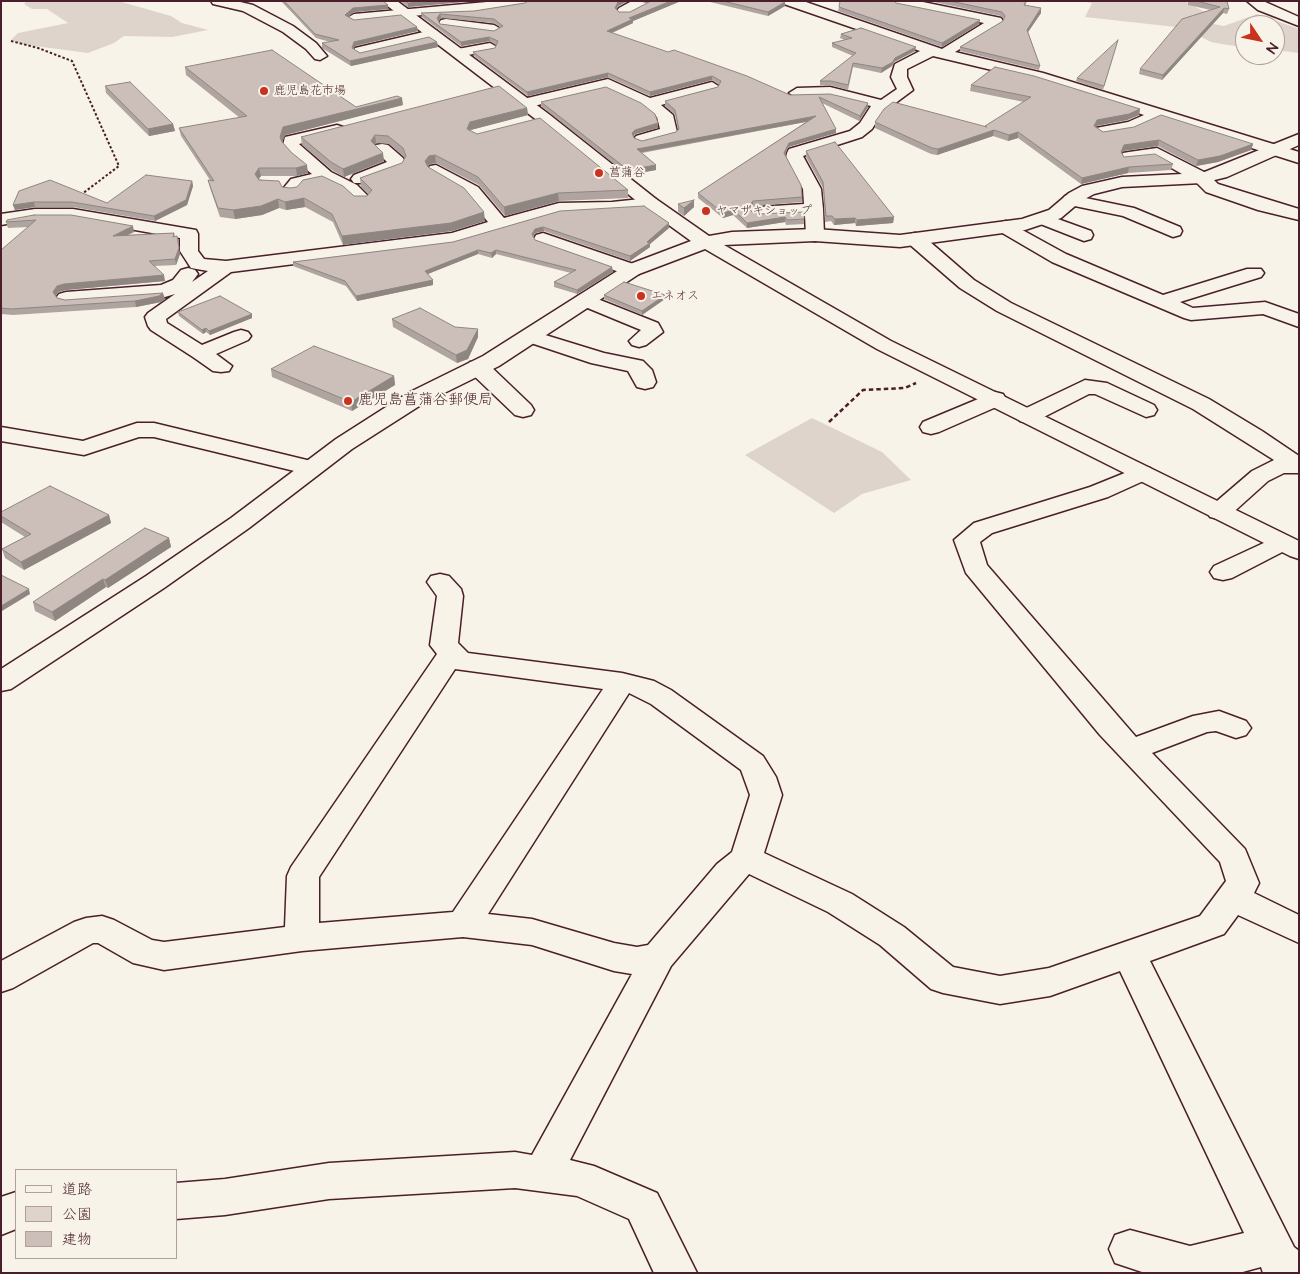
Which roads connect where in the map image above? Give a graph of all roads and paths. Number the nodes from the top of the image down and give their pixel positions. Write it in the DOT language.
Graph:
graph roads {
  1 [pos="218,1"];
  2 [pos="388,1"];
  3 [pos="639,1"];
  4 [pos="789,1"];
  5 [pos="1254,1"];
  6 [pos="512,2"];
  7 [pos="891,3"];
  8 [pos="624,11"];
  9 [pos="865,15"];
  10 [pos="354,18"];
  11 [pos="847,20"];
  12 [pos="1299,22"];
  13 [pos="419,24"];
  14 [pos="392,29"];
  15 [pos="494,30"];
  16 [pos="11,41"];
  17 [pos="490,47"];
  18 [pos="360,51"];
  19 [pos="937,52"];
  20 [pos="457,53"];
  21 [pos="320,56"];
  22 [pos="503,87"];
  23 [pos="712,87"];
  24 [pos="484,92"];
  25 [pos="797,93"];
  26 [pos="525,103"];
  27 [pos="648,103"];
  28 [pos="884,105"];
  29 [pos="1159,114"];
  30 [pos="544,118"];
  31 [pos="525,123"];
  32 [pos="352,127"];
  33 [pos="559,130"];
  34 [pos="1102,131"];
  35 [pos="541,134"];
  36 [pos="642,139"];
  37 [pos="1299,139"];
  38 [pos="382,149"];
  39 [pos="1276,150"];
  40 [pos="1129,156"];
  41 [pos="1299,158"];
  42 [pos="436,170"];
  43 [pos="326,176"];
  44 [pos="1201,182"];
  45 [pos="288,185"];
  46 [pos="343,185"];
  47 [pos="78,196"];
  48 [pos="362,199"];
  49 [pos="650,203"];
  50 [pos="1068,203"];
  51 [pos="1274,203"];
  52 [pos="814,209"];
  53 [pos="759,212"];
  54 [pos="1299,216"];
  55 [pos="1044,219"];
  56 [pos="1,220"];
  57 [pos="1136,225"];
  58 [pos="500,226"];
  59 [pos="1006,227"];
  60 [pos="1173,231"];
  61 [pos="815,235"];
  62 [pos="1084,235"];
  63 [pos="543,239"];
  64 [pos="915,239"];
  65 [pos="706,242"];
  66 [pos="198,264"];
  67 [pos="226,267"];
  68 [pos="632,270"];
  69 [pos="1254,273"];
  70 [pos="1099,283"];
  71 [pos="66,298"];
  72 [pos="585,300"];
  73 [pos="1163,301"];
  74 [pos="1134,305"];
  75 [pos="1299,321"];
  76 [pos="241,336"];
  77 [pos="529,336"];
  78 [pos="639,341"];
  79 [pos="200,353"];
  80 [pos="221,366"];
  81 [pos="478,367"];
  82 [pos="942,373"];
  83 [pos="645,382"];
  84 [pos="995,399"];
  85 [pos="523,410"];
  86 [pos="1146,410"];
  87 [pos="1028,416"];
  88 [pos="829,422"];
  89 [pos="931,427"];
  90 [pos="1,434"];
  91 [pos="1298,466"];
  92 [pos="311,468"];
  93 [pos="1142,473"];
  94 [pos="1219,512"];
  95 [pos="1290,547"];
  96 [pos="1224,572"];
  97 [pos="440,582"];
  98 [pos="451,653"];
  99 [pos="1,682"];
  100 [pos="622,682"];
  101 [pos="1236,728"];
  102 [pos="1131,750"];
  103 [pos="746,858"];
  104 [pos="1233,898"];
  105 [pos="463,924"];
  106 [pos="1299,930"];
  107 [pos="302,938"];
  108 [pos="1129,954"];
  109 [pos="659,956"];
  110 [pos="1,978"];
  111 [pos="542,1174"];
  112 [pos="178,1200"];
  113 [pos="15,1211"];
  114 [pos="1,1216"];
  115 [pos="1130,1249"];
  116 [pos="1283,1259"];
  117 [pos="676,1273"];
  1 -- 21 [label="street"];
  2 -- 13 [label="street"];
  3 -- 8 [label="street"];
  4 -- 11 [label="street"];
  5 -- 12 [label="street"];
  6 -- 13 [label="street"];
  7 -- 19 [label="street"];
  9 -- 11 [label="street"];
  10 -- 13 [label="street"];
  11 -- 19 [label="street"];
  13 -- 14 [label="street"];
  13 -- 15 [label="street"];
  13 -- 18 [label="street"];
  13 -- 20 [label="street"];
  16 -- 47 [label="path"];
  17 -- 20 [label="street"];
  19 -- 28 [label="street"];
  19 -- 29 [label="street"];
  20 -- 22 [label="street"];
  22 -- 24 [label="street"];
  22 -- 26 [label="street"];
  23 -- 27 [label="street"];
  25 -- 28 [label="street"];
  26 -- 27 [label="street"];
  26 -- 30 [label="street"];
  27 -- 36 [label="street"];
  28 -- 52 [label="street"];
  29 -- 34 [label="street"];
  29 -- 39 [label="street"];
  30 -- 31 [label="street"];
  30 -- 33 [label="street"];
  32 -- 43 [label="street"];
  33 -- 35 [label="street"];
  33 -- 49 [label="street"];
  37 -- 39 [label="street"];
  38 -- 46 [label="street"];
  39 -- 41 [label="street"];
  39 -- 44 [label="street"];
  40 -- 44 [label="street"];
  42 -- 58 [label="street"];
  43 -- 45 [label="street"];
  43 -- 46 [label="street"];
  44 -- 50 [label="street"];
  44 -- 51 [label="street"];
  44 -- 54 [label="street"];
  46 -- 48 [label="street"];
  49 -- 58 [label="street"];
  49 -- 65 [label="street"];
  50 -- 55 [label="street"];
  50 -- 57 [label="street"];
  50 -- 60 [label="street"];
  52 -- 53 [label="street"];
  52 -- 61 [label="street"];
  55 -- 59 [label="street"];
  55 -- 62 [label="street"];
  56 -- 66 [label="street"];
  58 -- 67 [label="street"];
  59 -- 64 [label="street"];
  59 -- 70 [label="street"];
  61 -- 64 [label="street"];
  61 -- 65 [label="street"];
  63 -- 68 [label="street"];
  64 -- 91 [label="street"];
  65 -- 68 [label="street"];
  65 -- 82 [label="street"];
  66 -- 67 [label="street"];
  66 -- 71 [label="street"];
  67 -- 79 [label="street"];
  68 -- 72 [label="street"];
  69 -- 73 [label="street"];
  70 -- 73 [label="street"];
  70 -- 74 [label="street"];
  72 -- 77 [label="street"];
  72 -- 78 [label="street"];
  73 -- 75 [label="street"];
  76 -- 79 [label="street"];
  77 -- 81 [label="street"];
  77 -- 83 [label="street"];
  79 -- 80 [label="street"];
  81 -- 85 [label="street"];
  81 -- 92 [label="street"];
  82 -- 84 [label="street"];
  82 -- 88 [label="path"];
  84 -- 87 [label="street"];
  84 -- 89 [label="street"];
  86 -- 87 [label="street"];
  87 -- 93 [label="street"];
  90 -- 92 [label="street"];
  91 -- 94 [label="street"];
  92 -- 99 [label="street"];
  93 -- 94 [label="street"];
  93 -- 102 [label="street"];
  94 -- 95 [label="street"];
  95 -- 96 [label="street"];
  97 -- 98 [label="street"];
  98 -- 100 [label="street"];
  98 -- 107 [label="street"];
  100 -- 103 [label="street"];
  100 -- 105 [label="street"];
  101 -- 102 [label="street"];
  102 -- 104 [label="street"];
  103 -- 108 [label="street"];
  103 -- 109 [label="street"];
  104 -- 106 [label="street"];
  104 -- 108 [label="street"];
  105 -- 107 [label="street"];
  105 -- 109 [label="street"];
  107 -- 110 [label="street"];
  108 -- 116 [label="street"];
  109 -- 111 [label="street"];
  111 -- 112 [label="street"];
  111 -- 117 [label="street"];
  113 -- 114 [label="street"];
  115 -- 116 [label="street"];
}
